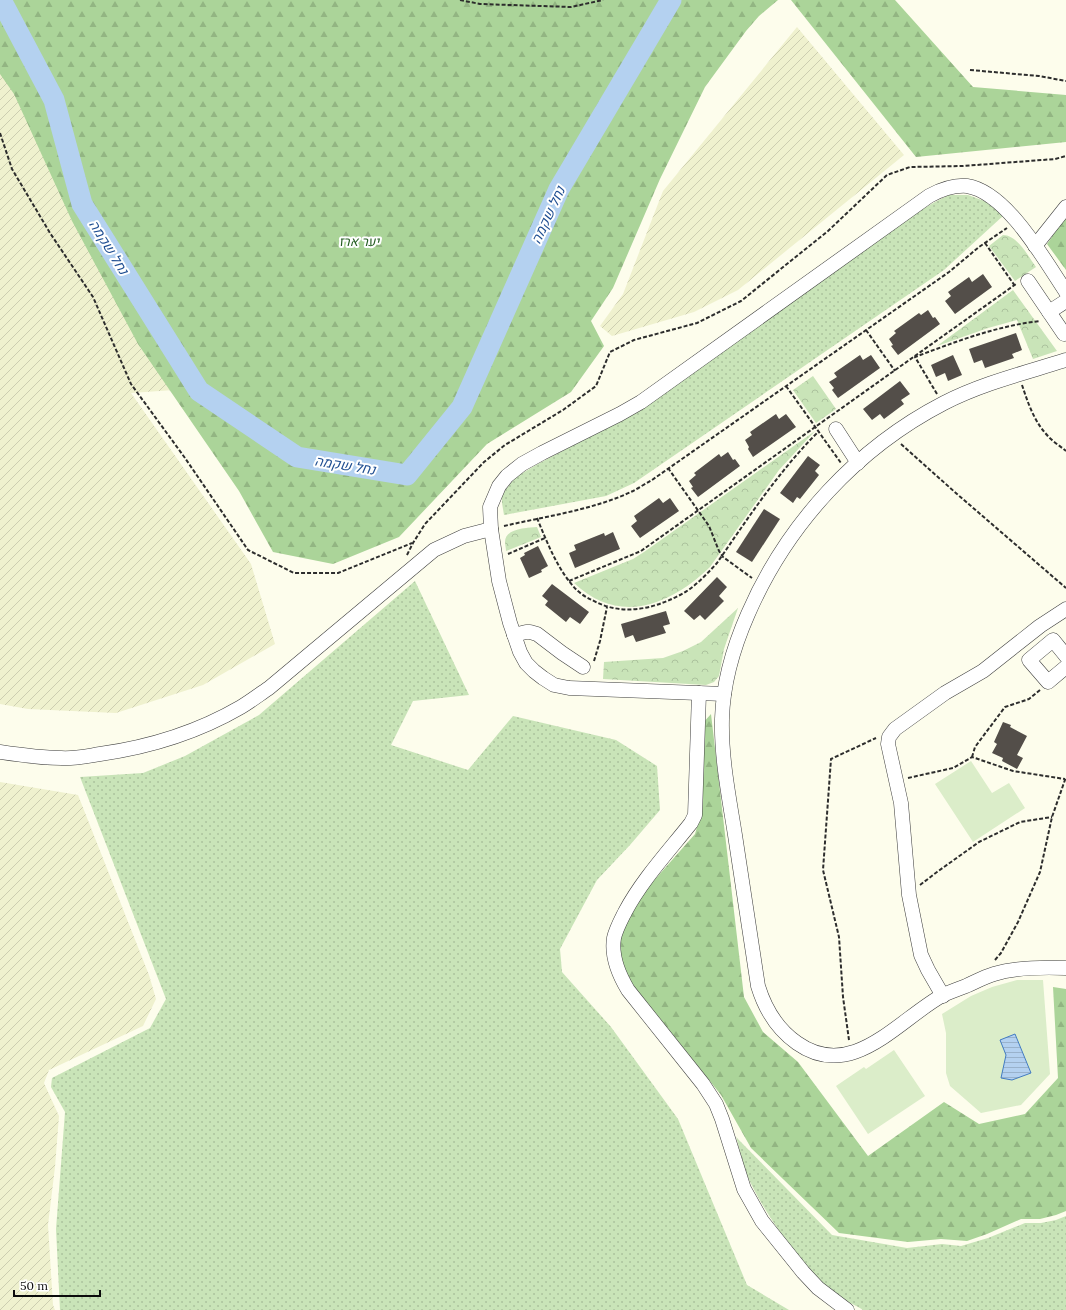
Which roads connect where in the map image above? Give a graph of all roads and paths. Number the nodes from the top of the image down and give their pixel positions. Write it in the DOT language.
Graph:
graph roads {
  1 [pos="460,0"];
  2 [pos="603,0"];
  3 [pos="970,70"];
  4 [pos="1066,81"];
  5 [pos="0,133"];
  6 [pos="1066,156"];
  7 [pos="1066,206"];
  8 [pos="1017,221"];
  9 [pos="985,243"];
  10 [pos="1035,246"];
  11 [pos="1025,281"];
  12 [pos="1015,286"];
  13 [pos="1019,292"];
  14 [pos="1066,292"];
  15 [pos="1066,301"];
  16 [pos="1052,315"];
  17 [pos="866,330"];
  18 [pos="1064,334"];
  19 [pos="915,357"];
  20 [pos="1066,360"];
  21 [pos="895,371"];
  22 [pos="1019,374"];
  23 [pos="786,386"];
  24 [pos="943,404"];
  25 [pos="815,427"];
  26 [pos="836,429"];
  27 [pos="818,432"];
  28 [pos="892,435"];
  29 [pos="1066,451"];
  30 [pos="668,468"];
  31 [pos="852,468"];
  32 [pos="698,510"];
  33 [pos="538,518"];
  34 [pos="491,529"];
  35 [pos="545,538"];
  36 [pos="413,543"];
  37 [pos="722,556"];
  38 [pos="496,559"];
  39 [pos="404,561"];
  40 [pos="569,581"];
  41 [pos="762,584"];
  42 [pos="1066,588"];
  43 [pos="607,607"];
  44 [pos="1066,609"];
  45 [pos="1040,626"];
  46 [pos="514,635"];
  47 [pos="1053,640"];
  48 [pos="1066,656"];
  49 [pos="588,666"];
  50 [pos="1066,667"];
  51 [pos="1048,682"];
  52 [pos="699,693"];
  53 [pos="724,694"];
  54 [pos="895,730"];
  55 [pos="0,752"];
  56 [pos="972,757"];
  57 [pos="1066,778"];
  58 [pos="896,780"];
  59 [pos="1052,817"];
  60 [pos="909,895"];
  61 [pos="993,963"];
  62 [pos="1066,968"];
  63 [pos="943,996"];
  64 [pos="850,1053"];
  65 [pos="847,1310"];
  1 -- 2 [label="path"];
  3 -- 4 [label="path"];
  5 -- 36 [label="path"];
  6 -- 36 [label="path"];
  7 -- 10 [label="street"];
  8 -- 9 [label="path"];
  8 -- 10 [label="street"];
  8 -- 34 [label="street"];
  9 -- 12 [label="path"];
  9 -- 17 [label="path"];
  10 -- 14 [label="street"];
  11 -- 12 [label="path"];
  11 -- 16 [label="street"];
  12 -- 13 [label="path"];
  12 -- 19 [label="path"];
  15 -- 16 [label="street"];
  16 -- 18 [label="street"];
  16 -- 19 [label="path"];
  17 -- 21 [label="path"];
  17 -- 23 [label="path"];
  19 -- 21 [label="path"];
  19 -- 24 [label="path"];
  20 -- 22 [label="street"];
  21 -- 25 [label="path"];
  22 -- 24 [label="street"];
  22 -- 29 [label="path"];
  23 -- 25 [label="path"];
  23 -- 30 [label="path"];
  24 -- 28 [label="street"];
  25 -- 27 [label="path"];
  25 -- 32 [label="path"];
  26 -- 31 [label="street"];
  27 -- 31 [label="path"];
  27 -- 37 [label="path"];
  28 -- 31 [label="street"];
  28 -- 42 [label="path"];
  30 -- 32 [label="path"];
  30 -- 33 [label="path"];
  31 -- 41 [label="street"];
  32 -- 37 [label="path"];
  32 -- 40 [label="path"];
  33 -- 34 [label="path"];
  33 -- 35 [label="path"];
  34 -- 38 [label="street"];
  34 -- 55 [label="street"];
  35 -- 38 [label="path"];
  35 -- 40 [label="path"];
  36 -- 39 [label="path"];
  37 -- 41 [label="path"];
  37 -- 43 [label="path"];
  38 -- 46 [label="street"];
  40 -- 43 [label="path"];
  41 -- 53 [label="street"];
  43 -- 49 [label="path"];
  44 -- 45 [label="street"];
  45 -- 47 [label="street"];
  45 -- 54 [label="street"];
  46 -- 49 [label="street"];
  46 -- 52 [label="street"];
  47 -- 48 [label="street"];
  47 -- 51 [label="street"];
  50 -- 51 [label="street"];
  51 -- 56 [label="path"];
  52 -- 53 [label="street"];
  52 -- 65 [label="street"];
  53 -- 64 [label="street"];
  54 -- 58 [label="street"];
  54 -- 64 [label="path"];
  56 -- 57 [label="path"];
  56 -- 58 [label="path"];
  57 -- 59 [label="path"];
  58 -- 60 [label="street"];
  59 -- 60 [label="path"];
  59 -- 61 [label="path"];
  60 -- 63 [label="street"];
  62 -- 63 [label="street"];
  63 -- 64 [label="street"];
}
